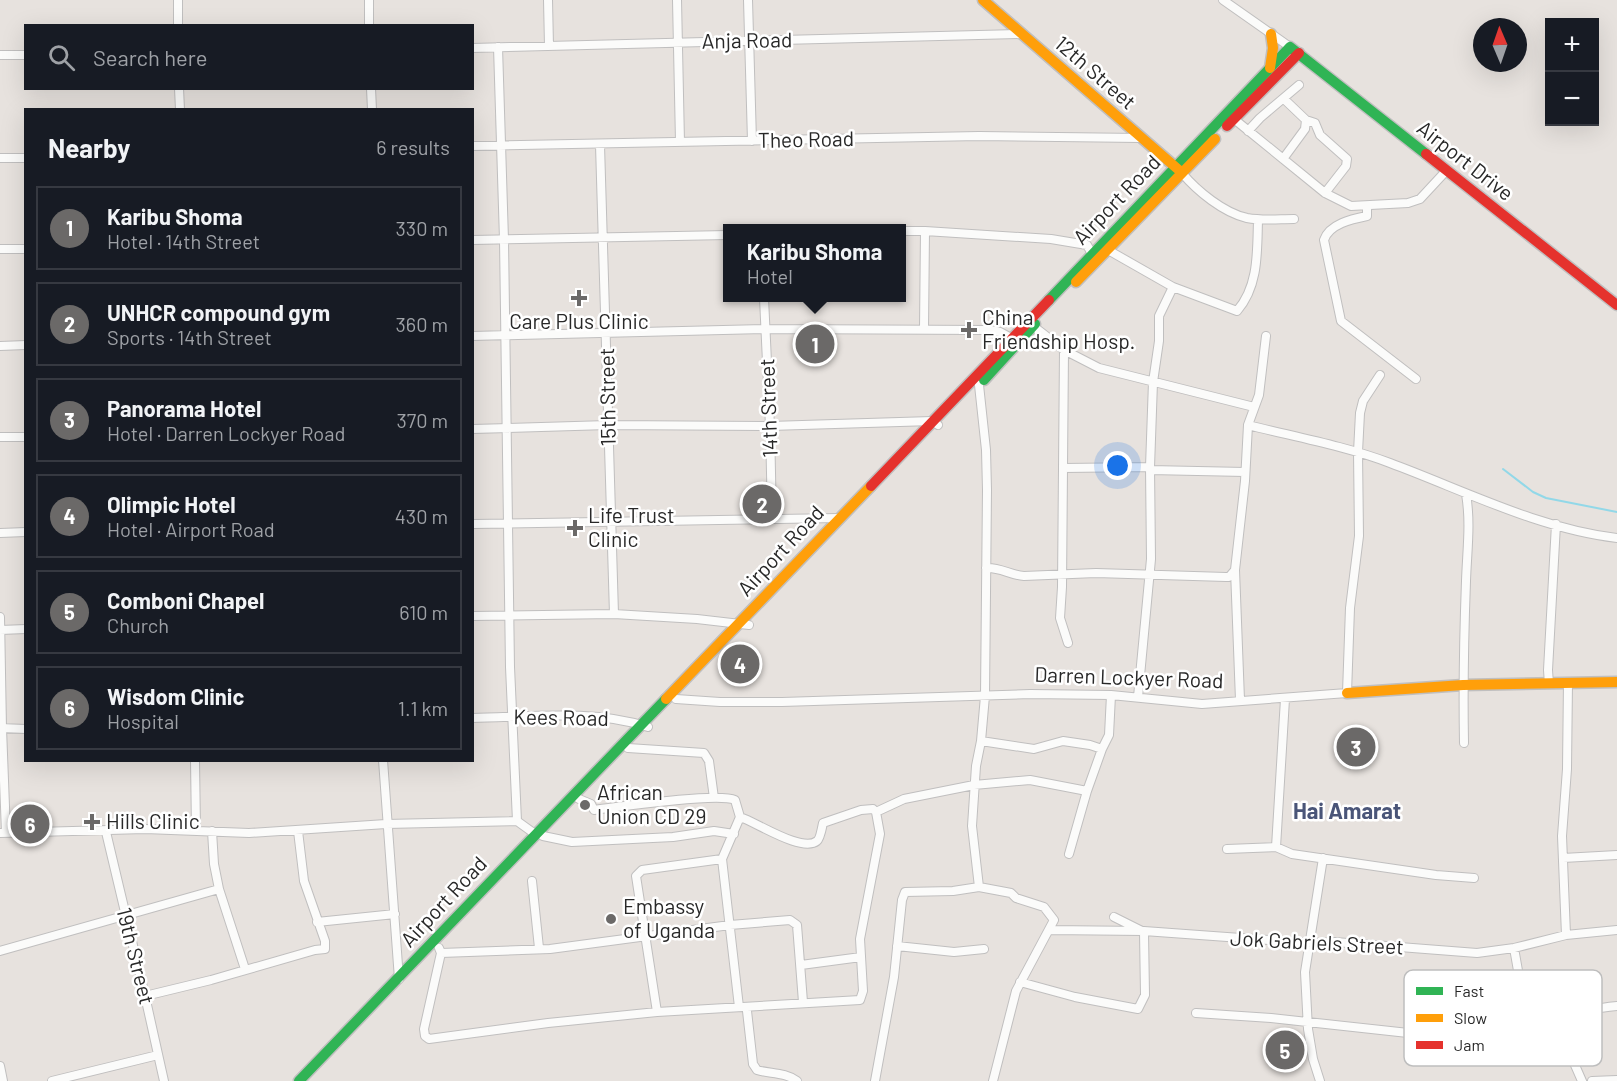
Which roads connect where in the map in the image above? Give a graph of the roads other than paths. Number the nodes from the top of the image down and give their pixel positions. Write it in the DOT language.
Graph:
graph roads {
  1 [pos="178,0"];
  2 [pos="369,0"];
  3 [pos="548,0"];
  4 [pos="677,0"];
  5 [pos="748,0"];
  6 [pos="983,0"];
  7 [pos="1223,0"];
  8 [pos="178,24"];
  9 [pos="369,24"];
  10 [pos="1021,34"];
  11 [pos="1271,34"];
  12 [pos="748,41"];
  13 [pos="678,43"];
  14 [pos="549,46"];
  15 [pos="498,47"];
  16 [pos="474,48"];
  17 [pos="1295,50"];
  18 [pos="24,55"];
  19 [pos="0,56"];
  20 [pos="1317,68"];
  21 [pos="1269,70"];
  22 [pos="1282,70"];
  23 [pos="1299,85"];
  24 [pos="179,90"];
  25 [pos="371,90"];
  26 [pos="1284,99"];
  27 [pos="180,108"];
  28 [pos="372,108"];
  29 [pos="1233,119"];
  30 [pos="1306,120"];
  31 [pos="1248,131"];
  32 [pos="1140,138"];
  33 [pos="752,141"];
  34 [pos="680,142"];
  35 [pos="600,145"];
  36 [pos="474,146"];
  37 [pos="500,146"];
  38 [pos="0,158"];
  39 [pos="24,158"];
  40 [pos="1283,159"];
  41 [pos="1179,170"];
  42 [pos="1446,171"];
  43 [pos="1325,193"];
  44 [pos="1367,207"];
  45 [pos="1294,219"];
  46 [pos="1258,220"];
  47 [pos="906,231"];
  48 [pos="925,231"];
  49 [pos="723,235"];
  50 [pos="604,238"];
  51 [pos="474,240"];
  52 [pos="504,240"];
  53 [pos="0,249"];
  54 [pos="24,249"];
  55 [pos="1108,250"];
  56 [pos="1092,254"];
  57 [pos="1173,287"];
  58 [pos="764,302"];
  59 [pos="1617,305"];
  60 [pos="1033,326"];
  61 [pos="765,329"];
  62 [pos="924,329"];
  63 [pos="607,332"];
  64 [pos="474,336"];
  65 [pos="505,336"];
  66 [pos="1266,336"];
  67 [pos="1011,338"];
  68 [pos="24,345"];
  69 [pos="0,346"];
  70 [pos="1064,350"];
  71 [pos="1380,375"];
  72 [pos="1416,379"];
  73 [pos="1153,382"];
  74 [pos="979,385"];
  75 [pos="1254,407"];
  76 [pos="935,423"];
  77 [pos="608,425"];
  78 [pos="1248,425"];
  79 [pos="771,426"];
  80 [pos="506,428"];
  81 [pos="474,429"];
  82 [pos="0,437"];
  83 [pos="24,437"];
  84 [pos="1358,452"];
  85 [pos="1063,468"];
  86 [pos="1150,469"];
  87 [pos="1245,472"];
  88 [pos="1466,494"];
  89 [pos="839,518"];
  90 [pos="772,519"];
  91 [pos="610,522"];
  92 [pos="474,524"];
  93 [pos="507,524"];
  94 [pos="1556,524"];
  95 [pos="24,532"];
  96 [pos="0,533"];
  97 [pos="1617,538"];
  98 [pos="986,568"];
  99 [pos="1235,570"];
  100 [pos="1149,574"];
  101 [pos="1062,575"];
  102 [pos="614,614"];
  103 [pos="509,615"];
  104 [pos="474,616"];
  105 [pos="0,617"];
  106 [pos="744,624"];
  107 [pos="24,629"];
  108 [pos="0,630"];
  109 [pos="1068,643"];
  110 [pos="1568,682"];
  111 [pos="1617,682"];
  112 [pos="1549,684"];
  113 [pos="1463,685"];
  114 [pos="1347,693"];
  115 [pos="1111,695"];
  116 [pos="986,696"];
  117 [pos="1138,697"];
  118 [pos="676,699"];
  119 [pos="1284,699"];
  120 [pos="1240,700"];
  121 [pos="512,717"];
  122 [pos="474,718"];
  123 [pos="644,726"];
  124 [pos="1,728"];
  125 [pos="24,729"];
  126 [pos="981,741"];
  127 [pos="1464,743"];
  128 [pos="628,748"];
  129 [pos="1102,749"];
  130 [pos="195,762"];
  131 [pos="383,762"];
  132 [pos="974,785"];
  133 [pos="1087,791"];
  134 [pos="714,798"];
  135 [pos="579,799"];
  136 [pos="876,812"];
  137 [pos="740,817"];
  138 [pos="517,821"];
  139 [pos="387,824"];
  140 [pos="196,830"];
  141 [pos="212,831"];
  142 [pos="298,831"];
  143 [pos="106,832"];
  144 [pos="3,833"];
  145 [pos="734,834"];
  146 [pos="539,835"];
  147 [pos="1276,847"];
  148 [pos="1227,849"];
  149 [pos="1069,855"];
  150 [pos="1617,855"];
  151 [pos="1323,858"];
  152 [pos="1563,858"];
  153 [pos="722,859"];
  154 [pos="1474,878"];
  155 [pos="532,881"];
  156 [pos="979,887"];
  157 [pos="219,889"];
  158 [pos="394,914"];
  159 [pos="125,915"];
  160 [pos="1114,916"];
  161 [pos="317,922"];
  162 [pos="730,925"];
  163 [pos="1049,930"];
  164 [pos="1617,930"];
  165 [pos="1566,935"];
  166 [pos="645,936"];
  167 [pos="1311,943"];
  168 [pos="897,945"];
  169 [pos="539,948"];
  170 [pos="1514,948"];
  171 [pos="984,949"];
  172 [pos="440,950"];
  173 [pos="0,951"];
  174 [pos="861,957"];
  175 [pos="801,965"];
  176 [pos="245,969"];
  177 [pos="1518,970"];
  178 [pos="399,979"];
  179 [pos="1020,982"];
  180 [pos="145,996"];
  181 [pos="803,1002"];
  182 [pos="1617,1006"];
  183 [pos="743,1009"];
  184 [pos="1602,1009"];
  185 [pos="657,1012"];
  186 [pos="1196,1013"];
  187 [pos="1308,1022"];
  188 [pos="1404,1033"];
  189 [pos="158,1055"];
  190 [pos="323,1063"];
  191 [pos="0,1066"];
  192 [pos="1575,1066"];
  193 [pos="1617,1080"];
  194 [pos="3,1081"];
  195 [pos="52,1081"];
  196 [pos="164,1081"];
  197 [pos="299,1081"];
  198 [pos="309,1081"];
  199 [pos="797,1081"];
  200 [pos="875,1081"];
  201 [pos="993,1081"];
  202 [pos="1320,1081"];
  203 [pos="1582,1081"];
  204 [pos="1592,1081"];
  1 -- 8 [label="street"];
  2 -- 9 [label="street"];
  3 -- 14 [label="street"];
  4 -- 13 [label="street"];
  5 -- 12 [label="street"];
  6 -- 10 [label="main road, 12th Street"];
  7 -- 11 [label="street"];
  10 -- 12 [label="street, Anja Road"];
  10 -- 32 [label="main road, 12th Street"];
  11 -- 17 [label="street"];
  11 -- 21 [label="main road"];
  12 -- 13 [label="street, Anja Road"];
  12 -- 33 [label="street"];
  13 -- 14 [label="street, Anja Road"];
  13 -- 34 [label="street"];
  14 -- 15 [label="street, Anja Road"];
  15 -- 16 [label="street, Anja Road"];
  15 -- 37 [label="street"];
  17 -- 20 [label="main road, Airport Drive"];
  17 -- 21 [label="main road, Airport Road"];
  17 -- 22 [label="main road, Airport Road"];
  18 -- 19 [label="street"];
  20 -- 22 [label="main road"];
  20 -- 42 [label="main road, Airport Drive"];
  21 -- 41 [label="main road, Airport Road"];
  22 -- 29 [label="main road, Airport Road"];
  23 -- 26 [label="street"];
  24 -- 27 [label="street"];
  25 -- 28 [label="street"];
  26 -- 30 [label="street"];
  26 -- 31 [label="street"];
  29 -- 31 [label="street"];
  29 -- 41 [label="main road, Airport Road"];
  30 -- 40 [label="street"];
  30 -- 43 [label="street"];
  31 -- 40 [label="street"];
  32 -- 33 [label="street, Theo Road"];
  32 -- 41 [label="main road, 12th Street"];
  33 -- 34 [label="street, Theo Road"];
  34 -- 35 [label="street, Theo Road"];
  35 -- 37 [label="street, Theo Road"];
  35 -- 50 [label="street, 15th Street"];
  36 -- 37 [label="street, Theo Road"];
  37 -- 52 [label="street"];
  38 -- 39 [label="street"];
  40 -- 43 [label="street"];
  41 -- 46 [label="street"];
  41 -- 55 [label="main road, Airport Road"];
  41 -- 56 [label="main road, Airport Road"];
  42 -- 44 [label="street"];
  42 -- 59 [label="main road, Airport Drive"];
  43 -- 44 [label="street"];
  44 -- 72 [label="street"];
  45 -- 46 [label="street"];
  46 -- 57 [label="street"];
  47 -- 48 [label="street"];
  48 -- 56 [label="street"];
  48 -- 62 [label="street"];
  49 -- 50 [label="street"];
  50 -- 52 [label="street"];
  50 -- 63 [label="street, 15th Street"];
  51 -- 52 [label="street"];
  52 -- 65 [label="street"];
  53 -- 54 [label="street"];
  55 -- 57 [label="street"];
  55 -- 60 [label="main road, Airport Road"];
  56 -- 67 [label="main road, Airport Road"];
  57 -- 73 [label="street"];
  58 -- 61 [label="street, 14th Street"];
  60 -- 70 [label="street"];
  60 -- 74 [label="main road, Airport Road"];
  61 -- 62 [label="street"];
  61 -- 63 [label="street"];
  61 -- 79 [label="street, 14th Street"];
  62 -- 67 [label="street"];
  63 -- 65 [label="street"];
  63 -- 77 [label="street, 15th Street"];
  64 -- 65 [label="street"];
  65 -- 80 [label="street"];
  66 -- 75 [label="street"];
  67 -- 76 [label="main road, Airport Road"];
  68 -- 69 [label="street"];
  70 -- 73 [label="street"];
  70 -- 85 [label="street"];
  71 -- 84 [label="street"];
  73 -- 75 [label="street"];
  73 -- 86 [label="street"];
  74 -- 76 [label="main road, Airport Road"];
  74 -- 98 [label="street"];
  75 -- 78 [label="street"];
  76 -- 79 [label="street"];
  76 -- 89 [label="main road, Airport Road"];
  76 -- 106 [label="main road, Airport Road"];
  77 -- 79 [label="street"];
  77 -- 80 [label="street"];
  77 -- 91 [label="street, 15th Street"];
  78 -- 84 [label="street"];
  78 -- 87 [label="street"];
  79 -- 90 [label="street, 14th Street"];
  80 -- 81 [label="street"];
  80 -- 93 [label="street"];
  82 -- 83 [label="street"];
  84 -- 88 [label="street"];
  84 -- 114 [label="street"];
  85 -- 86 [label="street"];
  85 -- 101 [label="street"];
  86 -- 87 [label="street"];
  86 -- 100 [label="street"];
  87 -- 99 [label="street"];
  88 -- 94 [label="street"];
  88 -- 113 [label="street"];
  89 -- 90 [label="street"];
  89 -- 106 [label="main road, Airport Road"];
  90 -- 91 [label="street"];
  91 -- 93 [label="street"];
  91 -- 102 [label="street, 15th Street"];
  92 -- 93 [label="street"];
  93 -- 103 [label="street"];
  94 -- 97 [label="street"];
  94 -- 112 [label="street"];
  95 -- 96 [label="street"];
  98 -- 101 [label="street"];
  98 -- 116 [label="street"];
  99 -- 100 [label="street"];
  99 -- 120 [label="street"];
  100 -- 101 [label="street"];
  100 -- 117 [label="street"];
  101 -- 109 [label="street"];
  102 -- 103 [label="street"];
  102 -- 106 [label="street"];
  103 -- 104 [label="street"];
  103 -- 121 [label="street"];
  105 -- 108 [label="street"];
  106 -- 118 [label="main road, Airport Road"];
  106 -- 123 [label="main road, Airport Road"];
  107 -- 108 [label="street"];
  108 -- 124 [label="street"];
  110 -- 111 [label="main road, Darren Lockyer Road"];
  110 -- 112 [label="main road, Darren Lockyer Road"];
  110 -- 152 [label="street"];
  112 -- 113 [label="main road, Darren Lockyer Road"];
  113 -- 114 [label="main road, Darren Lockyer Road"];
  113 -- 127 [label="street"];
  114 -- 119 [label="street, Darren Lockyer Road"];
  115 -- 116 [label="street, Darren Lockyer Road"];
  115 -- 117 [label="street, Darren Lockyer Road"];
  115 -- 129 [label="street"];
  116 -- 118 [label="street, Darren Lockyer Road"];
  116 -- 126 [label="street"];
  117 -- 119 [label="street, Darren Lockyer Road"];
  118 -- 123 [label="main road, Airport Road"];
  119 -- 147 [label="street"];
  121 -- 122 [label="street, Kees Road"];
  121 -- 123 [label="street, Kees Road"];
  121 -- 138 [label="street"];
  123 -- 128 [label="main road, Airport Road"];
  123 -- 146 [label="main road, Airport Road"];
  124 -- 125 [label="street"];
  124 -- 144 [label="street"];
  126 -- 129 [label="street"];
  126 -- 132 [label="street"];
  128 -- 134 [label="street"];
  128 -- 135 [label="main road, Airport Road"];
  129 -- 133 [label="street"];
  130 -- 140 [label="street"];
  131 -- 139 [label="street"];
  132 -- 133 [label="street"];
  132 -- 136 [label="street"];
  132 -- 156 [label="street"];
  133 -- 149 [label="street"];
  134 -- 135 [label="street"];
  134 -- 137 [label="street"];
  135 -- 146 [label="main road, Airport Road"];
  136 -- 137 [label="street"];
  136 -- 174 [label="street"];
  137 -- 145 [label="street"];
  138 -- 139 [label="street"];
  138 -- 146 [label="street"];
  139 -- 142 [label="street"];
  139 -- 158 [label="street"];
  140 -- 141 [label="street"];
  140 -- 143 [label="street"];
  141 -- 142 [label="street"];
  141 -- 157 [label="street"];
  142 -- 161 [label="street"];
  143 -- 144 [label="street"];
  143 -- 159 [label="street, 19th Street"];
  145 -- 146 [label="street"];
  145 -- 153 [label="street"];
  146 -- 172 [label="main road, Airport Road"];
  146 -- 178 [label="main road, Airport Road"];
  147 -- 148 [label="street"];
  147 -- 151 [label="street"];
  150 -- 152 [label="street"];
  151 -- 154 [label="street"];
  151 -- 167 [label="street"];
  152 -- 165 [label="street"];
  153 -- 162 [label="street"];
  153 -- 166 [label="street"];
  155 -- 169 [label="street"];
  156 -- 163 [label="street"];
  156 -- 168 [label="street"];
  157 -- 159 [label="street"];
  157 -- 176 [label="street"];
  158 -- 161 [label="street"];
  158 -- 178 [label="street"];
  159 -- 173 [label="street"];
  159 -- 180 [label="street, 19th Street"];
  160 -- 179 [label="street"];
  161 -- 176 [label="street"];
  162 -- 166 [label="street"];
  162 -- 175 [label="street"];
  162 -- 183 [label="street"];
  163 -- 167 [label="street, Jok Gabriels Street"];
  163 -- 179 [label="street"];
  164 -- 165 [label="street, Jok Gabriels Street"];
  165 -- 170 [label="street, Jok Gabriels Street"];
  166 -- 169 [label="street"];
  166 -- 185 [label="street"];
  167 -- 170 [label="street, Jok Gabriels Street"];
  167 -- 187 [label="street"];
  168 -- 171 [label="street"];
  168 -- 200 [label="street"];
  169 -- 172 [label="street"];
  170 -- 177 [label="street"];
  172 -- 185 [label="street"];
  172 -- 190 [label="main road, Airport Road"];
  174 -- 175 [label="street"];
  174 -- 181 [label="street"];
  175 -- 181 [label="street"];
  176 -- 180 [label="street"];
  178 -- 190 [label="main road, Airport Road"];
  179 -- 201 [label="street"];
  180 -- 189 [label="street, 19th Street"];
  181 -- 183 [label="street"];
  182 -- 184 [label="street"];
  183 -- 185 [label="street"];
  183 -- 199 [label="street"];
  186 -- 187 [label="street"];
  187 -- 188 [label="street"];
  187 -- 202 [label="street"];
  189 -- 195 [label="street"];
  189 -- 196 [label="street, 19th Street"];
  190 -- 197 [label="main road, Airport Road"];
  190 -- 198 [label="main road, Airport Road"];
  191 -- 194 [label="street"];
  192 -- 203 [label="street"];
  193 -- 204 [label="street"];
}
